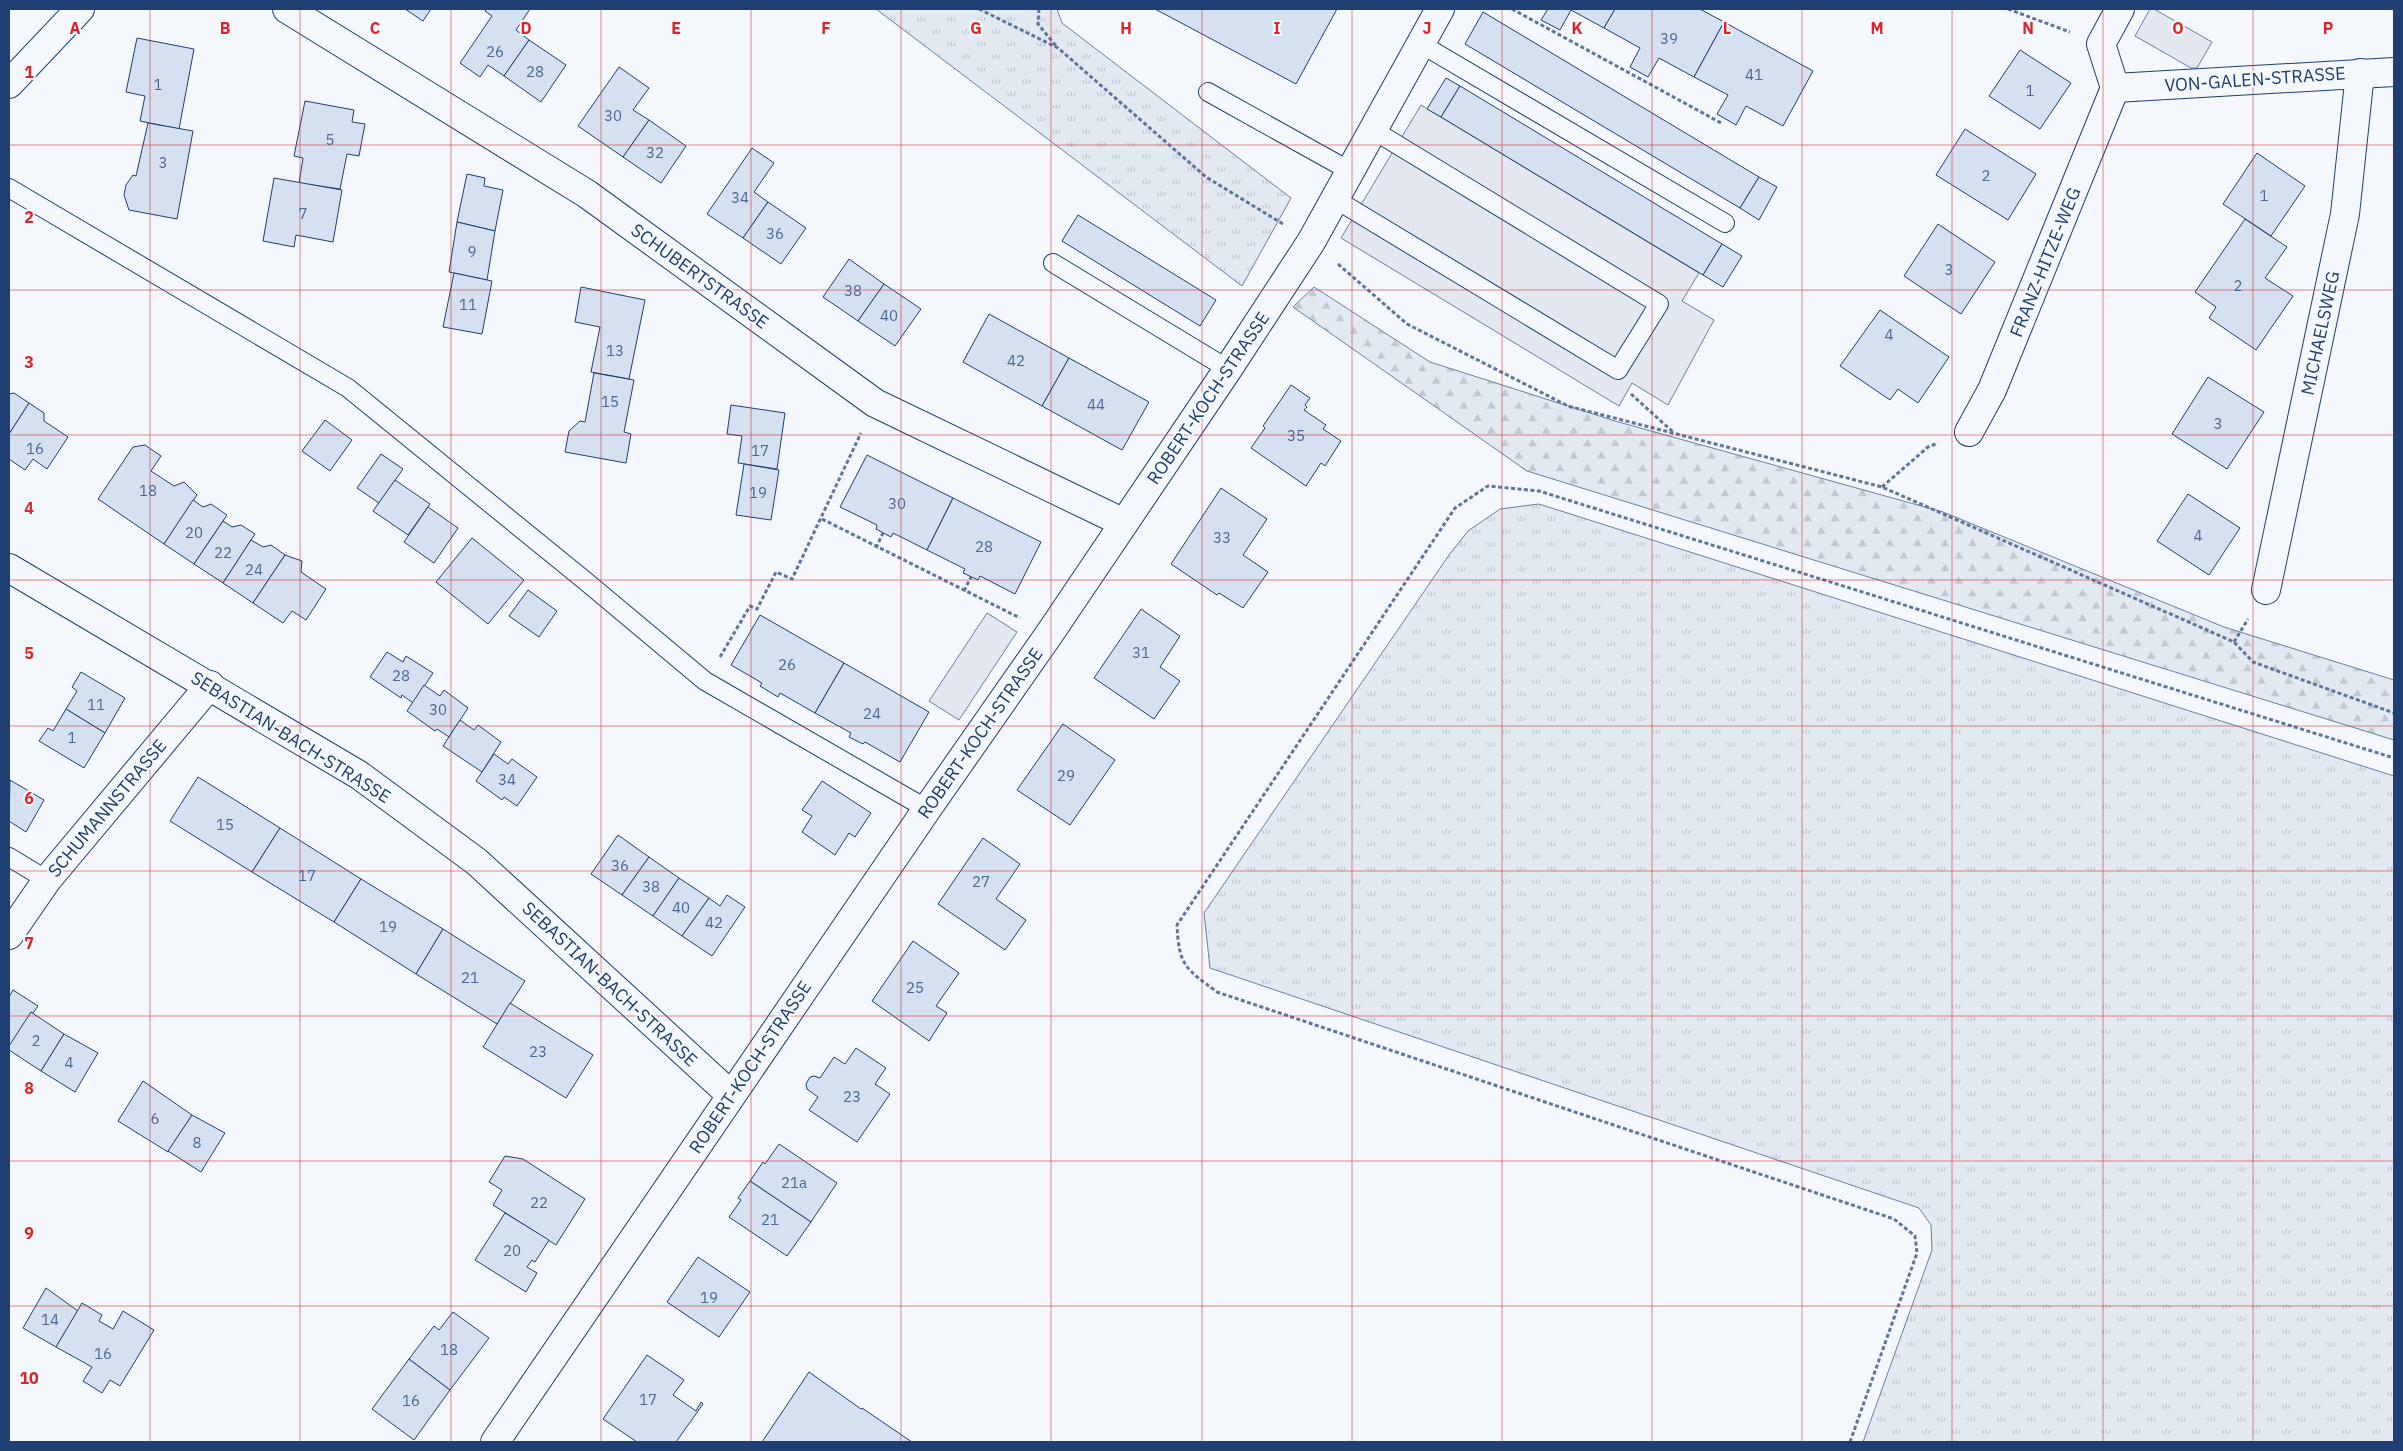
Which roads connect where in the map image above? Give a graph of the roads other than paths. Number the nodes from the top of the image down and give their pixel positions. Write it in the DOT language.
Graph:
graph roads {
  1 [pos="80,9"];
  2 [pos="287,9"];
  3 [pos="1440,9"];
  4 [pos="2120,9"];
  5 [pos="1421,44"];
  6 [pos="2394,72"];
  7 [pos="2360,73"];
  8 [pos="9,84"];
  9 [pos="2115,88"];
  10 [pos="1208,92"];
  11 [pos="1373,130"];
  12 [pos="1350,171"];
  13 [pos="9,188"];
  14 [pos="1335,199"];
  15 [pos="1725,223"];
  16 [pos="1053,263"];
  17 [pos="1228,369"];
  18 [pos="1968,432"];
  19 [pos="1124,523"];
  20 [pos="9,568"];
  21 [pos="2266,590"];
  22 [pos="210,685"];
  23 [pos="927,809"];
  24 [pos="9,857"];
  25 [pos="47,880"];
  26 [pos="9,935"];
  27 [pos="731,1095"];
  28 [pos="495,1442"];
  1 -- 8 [label="street"];
  2 -- 19 [label="street, SCHUBERTSTRASSE"];
  3 -- 5 [label="street, ROBERT-KOCH-STRASSE"];
  4 -- 9 [label="street"];
  5 -- 11 [label="street, ROBERT-KOCH-STRASSE"];
  5 -- 15 [label="lane"];
  6 -- 7 [label="street, VON-GALEN-STRASSE"];
  7 -- 9 [label="street, VON-GALEN-STRASSE"];
  7 -- 21 [label="street, MICHAELSWEG"];
  9 -- 18 [label="street, FRANZ-HITZE-WEG"];
  10 -- 12 [label="lane"];
  11 -- 12 [label="street, ROBERT-KOCH-STRASSE"];
  11 -- 14 [label="lane"];
  12 -- 14 [label="street, ROBERT-KOCH-STRASSE"];
  13 -- 23 [label="lane"];
  14 -- 17 [label="street, ROBERT-KOCH-STRASSE"];
  16 -- 17 [label="lane"];
  17 -- 19 [label="street, ROBERT-KOCH-STRASSE"];
  19 -- 23 [label="street, ROBERT-KOCH-STRASSE"];
  20 -- 22 [label="street, SEBASTIAN-BACH-STRASSE"];
  22 -- 25 [label="street, SCHUMANNSTRASSE"];
  22 -- 27 [label="street, SEBASTIAN-BACH-STRASSE"];
  23 -- 27 [label="street, ROBERT-KOCH-STRASSE"];
  24 -- 25 [label="lane"];
  25 -- 26 [label="street, SCHUMANNSTRASSE"];
  27 -- 28 [label="street, ROBERT-KOCH-STRASSE"];
}
